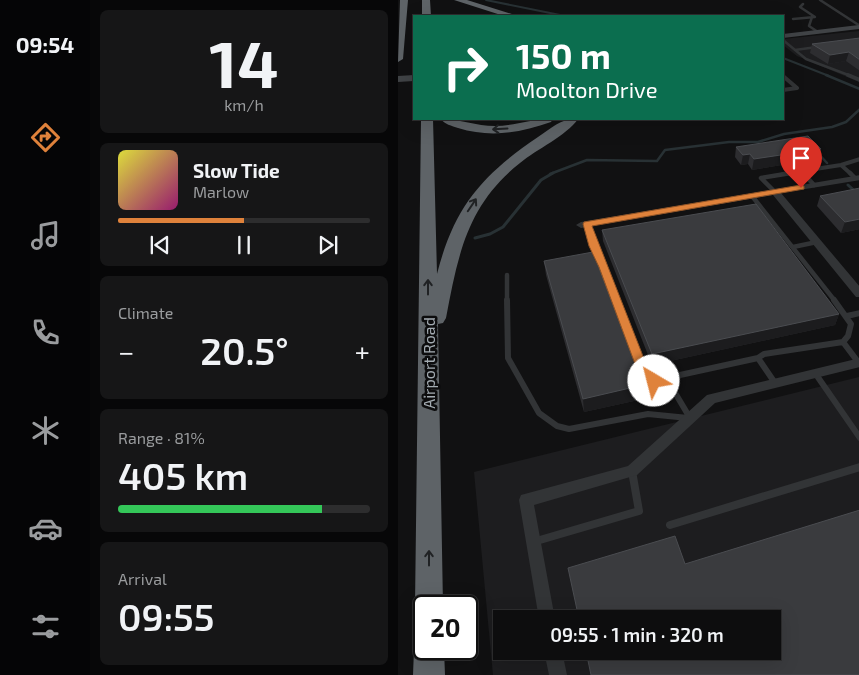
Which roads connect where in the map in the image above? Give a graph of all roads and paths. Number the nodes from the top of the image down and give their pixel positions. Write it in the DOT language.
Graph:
graph roads {
  1 [pos="404,0"];
  2 [pos="426,0"];
  3 [pos="458,0"];
  4 [pos="820,0"];
  5 [pos="803,4"];
  6 [pos="427,15"];
  7 [pos="510,15"];
  8 [pos="812,17"];
  9 [pos="793,19"];
  10 [pos="860,26"];
  11 [pos="818,32"];
  12 [pos="784,36"];
  13 [pos="784,41"];
  14 [pos="822,46"];
  15 [pos="795,50"];
  16 [pos="398,57"];
  17 [pos="784,77"];
  18 [pos="413,78"];
  19 [pos="398,79"];
  20 [pos="860,80"];
  21 [pos="784,90"];
  22 [pos="427,120"];
  23 [pos="450,120"];
  24 [pos="544,120"];
  25 [pos="571,120"];
  26 [pos="860,159"];
  27 [pos="841,165"];
  28 [pos="801,171"];
  29 [pos="857,177"];
  30 [pos="814,185"];
  31 [pos="775,192"];
  32 [pos="752,196"];
  33 [pos="584,224"];
  34 [pos="817,242"];
  35 [pos="793,247"];
  36 [pos="507,275"];
  37 [pos="858,290"];
  38 [pos="860,313"];
  39 [pos="847,316"];
  40 [pos="843,342"];
  41 [pos="428,354"];
  42 [pos="758,358"];
  43 [pos="859,362"];
  44 [pos="815,373"];
  45 [pos="671,380"];
  46 [pos="775,383"];
  47 [pos="690,418"];
  48 [pos="860,438"];
  49 [pos="860,467"];
  50 [pos="632,471"];
  51 [pos="670,525"];
  52 [pos="533,542"];
  53 [pos="429,595"];
  54 [pos="545,610"];
  55 [pos="429,660"];
  56 [pos="555,660"];
  57 [pos="429,675"];
  58 [pos="558,675"];
  1 -- 16 [label="highway"];
  2 -- 6 [label="highway"];
  3 -- 7 [label="highway"];
  4 -- 10 [label="lane"];
  5 -- 8 [label="lane"];
  8 -- 9 [label="lane"];
  8 -- 11 [label="lane"];
  10 -- 11 [label="main road"];
  11 -- 12 [label="main road"];
  13 -- 15 [label="lane"];
  14 -- 15 [label="lane"];
  15 -- 20 [label="lane"];
  17 -- 21 [label="lane"];
  18 -- 19 [label="main road"];
  41 -- 22 [label="highway, Airport Road, one-way"];
  24 -- 23 [label="highway, one-way"];
  41 -- 25 [label="highway, one-way"];
  26 -- 27 [label="lane"];
  27 -- 28 [label="lane"];
  27 -- 29 [label="lane"];
  28 -- 30 [label="lane"];
  28 -- 31 [label="lane"];
  29 -- 30 [label="street"];
  30 -- 31 [label="street"];
  31 -- 32 [label="street"];
  31 -- 34 [label="street"];
  32 -- 33 [label="street"];
  32 -- 35 [label="lane"];
  33 -- 45 [label="lane"];
  34 -- 35 [label="lane"];
  34 -- 37 [label="street"];
  35 -- 39 [label="lane"];
  36 -- 47 [label="lane"];
  38 -- 39 [label="lane"];
  39 -- 40 [label="lane"];
  40 -- 42 [label="lane"];
  40 -- 43 [label="lane"];
  53 -- 41 [label="highway, Airport Road, one-way"];
  42 -- 45 [label="lane"];
  42 -- 46 [label="lane"];
  43 -- 44 [label="street"];
  44 -- 46 [label="street"];
  44 -- 48 [label="lane"];
  45 -- 47 [label="lane"];
  46 -- 47 [label="street"];
  47 -- 50 [label="street"];
  49 -- 51 [label="lane"];
  50 -- 52 [label="lane"];
  50 -- 52 [label="street"];
  52 -- 54 [label="street"];
  55 -- 57 [label="highway"];
  56 -- 58 [label="street"];
}
